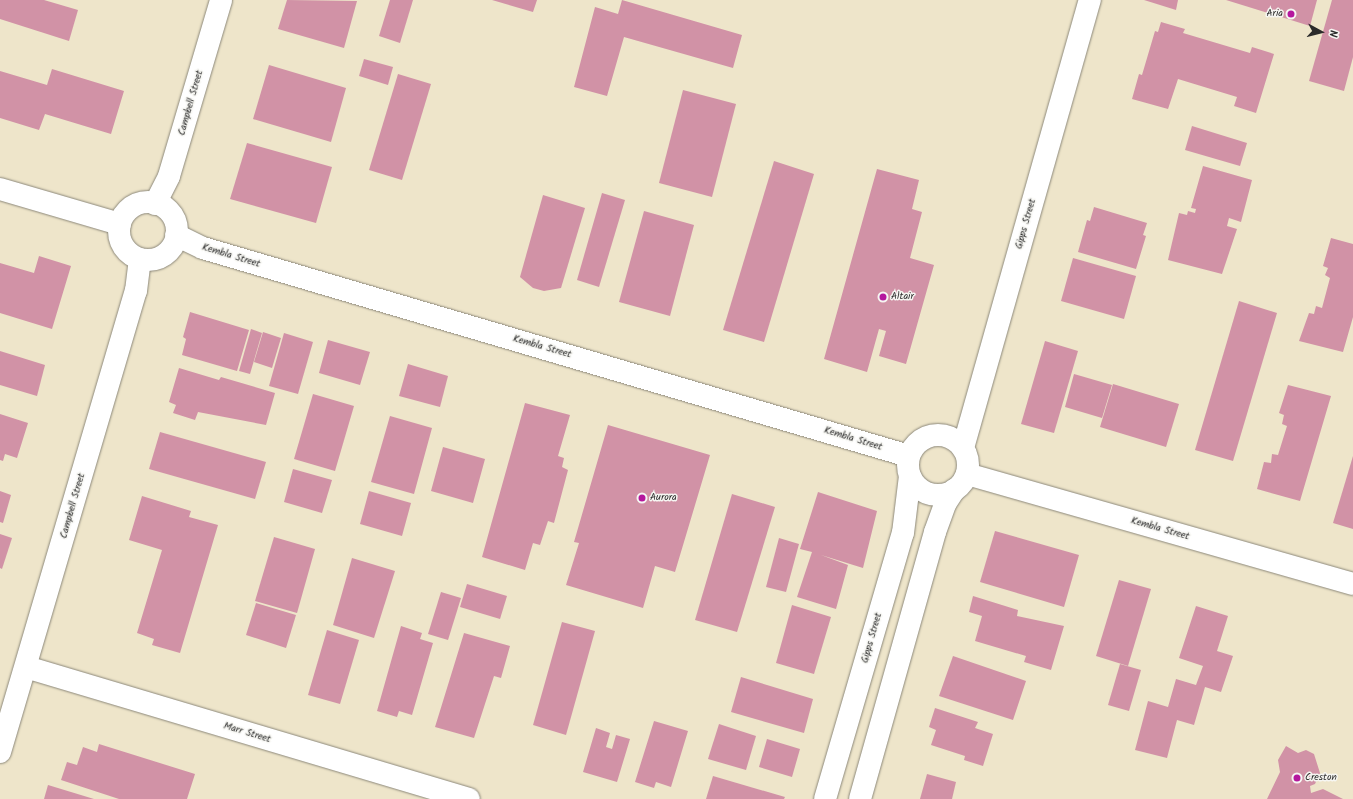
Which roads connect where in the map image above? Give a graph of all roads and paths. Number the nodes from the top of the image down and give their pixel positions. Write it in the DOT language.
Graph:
graph roads {
  1 [pos="221,0"];
  2 [pos="1090,0"];
  3 [pos="0,189"];
  4 [pos="155,204"];
  5 [pos="120,224"];
  6 [pos="176,235"];
  7 [pos="140,259"];
  8 [pos="963,448"];
  9 [pos="909,466"];
  10 [pos="961,482"];
  11 [pos="1353,584"];
  12 [pos="26,667"];
  13 [pos="0,752"];
  14 [pos="469,799"];
  15 [pos="825,799"];
  16 [pos="860,799"];
  1 -- 4 [label="street, Campbell Street"];
  2 -- 8 [label="street, Gipps Street"];
  3 -- 5 [label="street"];
  4 -- 5 [label="street"];
  4 -- 6 [label="street"];
  5 -- 7 [label="street"];
  6 -- 7 [label="street"];
  6 -- 9 [label="street, Kembla Street"];
  7 -- 12 [label="street, Campbell Street"];
  8 -- 9 [label="street"];
  8 -- 10 [label="street"];
  9 -- 10 [label="street"];
  9 -- 15 [label="street, Gipps Street"];
  10 -- 11 [label="street, Kembla Street"];
  10 -- 16 [label="street"];
  12 -- 13 [label="street, Campbell Street"];
  12 -- 14 [label="street, Marr Street"];
}
